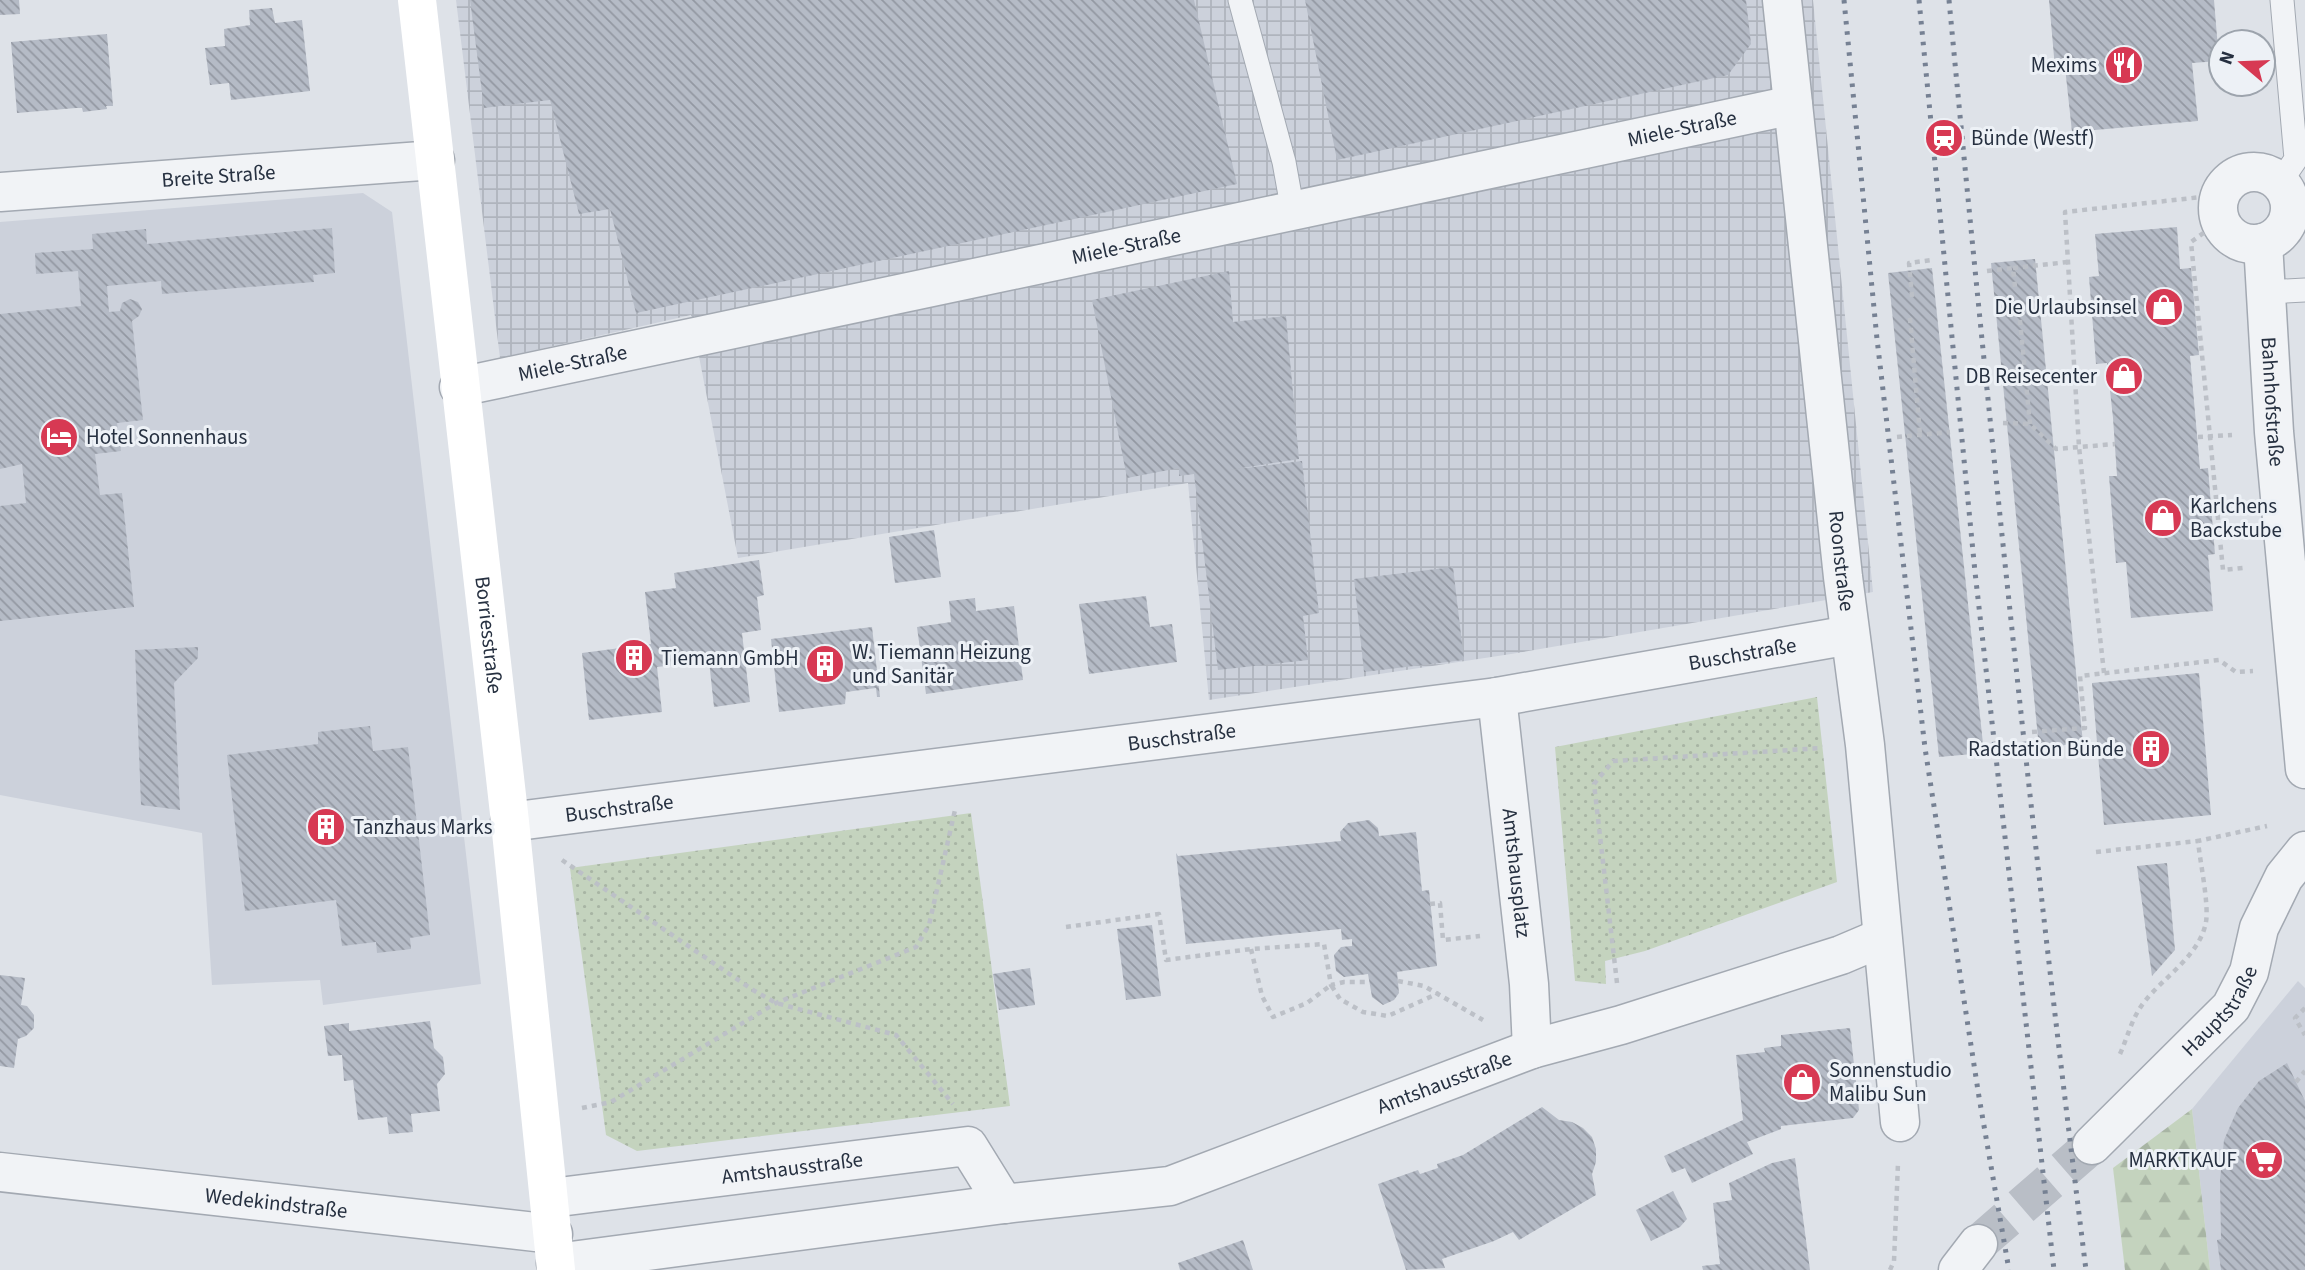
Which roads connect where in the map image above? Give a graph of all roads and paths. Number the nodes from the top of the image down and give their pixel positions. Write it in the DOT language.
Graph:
graph roads {
  1 [pos="417,0"];
  2 [pos="1240,0"];
  3 [pos="1782,0"];
  4 [pos="2282,0"];
  5 [pos="2295,30"];
  6 [pos="1793,105"];
  7 [pos="435,160"];
  8 [pos="2294,165"];
  9 [pos="0,192"];
  10 [pos="2220,208"];
  11 [pos="1293,212"];
  12 [pos="2263,243"];
  13 [pos="1932,261"];
  14 [pos="2068,262"];
  15 [pos="2013,268"];
  16 [pos="1987,271"];
  17 [pos="2015,287"];
  18 [pos="2305,290"];
  19 [pos="2266,292"];
  20 [pos="1912,297"];
  21 [pos="2020,310"];
  22 [pos="1910,318"];
  23 [pos="459,387"];
  24 [pos="2003,424"];
  25 [pos="2030,424"];
  26 [pos="1950,432"];
  27 [pos="1920,435"];
  28 [pos="2225,435"];
  29 [pos="2210,436"];
  30 [pos="1896,437"];
  31 [pos="2197,437"];
  32 [pos="2115,444"];
  33 [pos="2079,447"];
  34 [pos="2223,570"];
  35 [pos="1850,635"];
  36 [pos="2295,667"];
  37 [pos="2104,673"];
  38 [pos="1497,697"];
  39 [pos="2032,732"];
  40 [pos="1865,745"];
  41 [pos="966,764"];
  42 [pos="2305,769"];
  43 [pos="510,822"];
  44 [pos="2278,823"];
  45 [pos="2198,842"];
  46 [pos="2305,851"];
  47 [pos="2096,852"];
  48 [pos="1430,904"];
  49 [pos="1066,927"];
  50 [pos="1881,938"];
  51 [pos="1443,940"];
  52 [pos="1251,949"];
  53 [pos="1398,981"];
  54 [pos="1368,982"];
  55 [pos="1331,985"];
  56 [pos="1439,993"];
  57 [pos="776,1003"];
  58 [pos="2305,1008"];
  59 [pos="1621,1025"];
  60 [pos="2305,1035"];
  61 [pos="2123,1046"];
  62 [pos="1532,1049"];
  63 [pos="2305,1071"];
  64 [pos="2295,1082"];
  65 [pos="541,1118"];
  66 [pos="1900,1122"];
  67 [pos="2092,1145"];
  68 [pos="968,1146"];
  69 [pos="0,1172"];
  70 [pos="1004,1204"];
  71 [pos="554,1241"];
  72 [pos="1890,1270"];
  1 -- 7 [label="main road, Borriesstraße"];
  2 -- 11 [label="lane"];
  3 -- 6 [label="street, Roonstraße"];
  4 -- 5 [label="lane"];
  5 -- 8 [label="lane"];
  6 -- 11 [label="street, Miele-Straße"];
  6 -- 35 [label="street, Roonstraße"];
  7 -- 9 [label="street, Breite Straße"];
  7 -- 23 [label="main road, Borriesstraße"];
  8 -- 10 [label="street"];
  8 -- 12 [label="street"];
  10 -- 12 [label="street"];
  10 -- 14 [label="path"];
  10 -- 29 [label="path"];
  11 -- 23 [label="street, Miele-Straße"];
  12 -- 19 [label="street, Bahnhofstraße"];
  13 -- 20 [label="path"];
  14 -- 15 [label="path"];
  14 -- 33 [label="path"];
  15 -- 16 [label="path"];
  15 -- 17 [label="path"];
  18 -- 19 [label="lane"];
  19 -- 36 [label="street, Bahnhofstraße"];
  21 -- 25 [label="path"];
  22 -- 27 [label="path"];
  23 -- 43 [label="main road, Borriesstraße"];
  24 -- 25 [label="path"];
  25 -- 33 [label="path"];
  26 -- 27 [label="path"];
  27 -- 30 [label="path"];
  28 -- 29 [label="path"];
  29 -- 31 [label="path"];
  29 -- 34 [label="path"];
  32 -- 33 [label="path"];
  33 -- 37 [label="path"];
  35 -- 38 [label="street, Buschstraße"];
  35 -- 40 [label="street, Roonstraße"];
  36 -- 37 [label="path"];
  36 -- 42 [label="street, Bahnhofstraße"];
  37 -- 39 [label="path"];
  38 -- 41 [label="street, Buschstraße"];
  38 -- 62 [label="street, Amtshausplatz"];
  40 -- 50 [label="street, Roonstraße"];
  40 -- 59 [label="path"];
  41 -- 43 [label="street, Buschstraße"];
  41 -- 57 [label="path"];
  43 -- 57 [label="path"];
  43 -- 65 [label="main road, Borriesstraße"];
  44 -- 45 [label="path"];
  45 -- 47 [label="path"];
  45 -- 61 [label="path"];
  46 -- 67 [label="street, Hauptstraße"];
  48 -- 51 [label="path"];
  49 -- 52 [label="path"];
  50 -- 59 [label="street, Amtshausstraße"];
  50 -- 66 [label="street, Roonstraße"];
  52 -- 55 [label="path"];
  52 -- 55 [label="path"];
  53 -- 56 [label="path"];
  54 -- 55 [label="path"];
  55 -- 56 [label="path"];
  56 -- 62 [label="path"];
  57 -- 65 [label="path"];
  57 -- 68 [label="path"];
  58 -- 60 [label="path"];
  59 -- 62 [label="street, Amtshausstraße"];
  62 -- 70 [label="street, Amtshausstraße"];
  63 -- 64 [label="path"];
  65 -- 71 [label="main road, Borriesstraße"];
  66 -- 72 [label="path"];
  68 -- 70 [label="street"];
  68 -- 71 [label="street, Amtshausstraße"];
  69 -- 71 [label="street, Wedekindstraße"];
  70 -- 71 [label="street, Amtshausstraße"];
}
